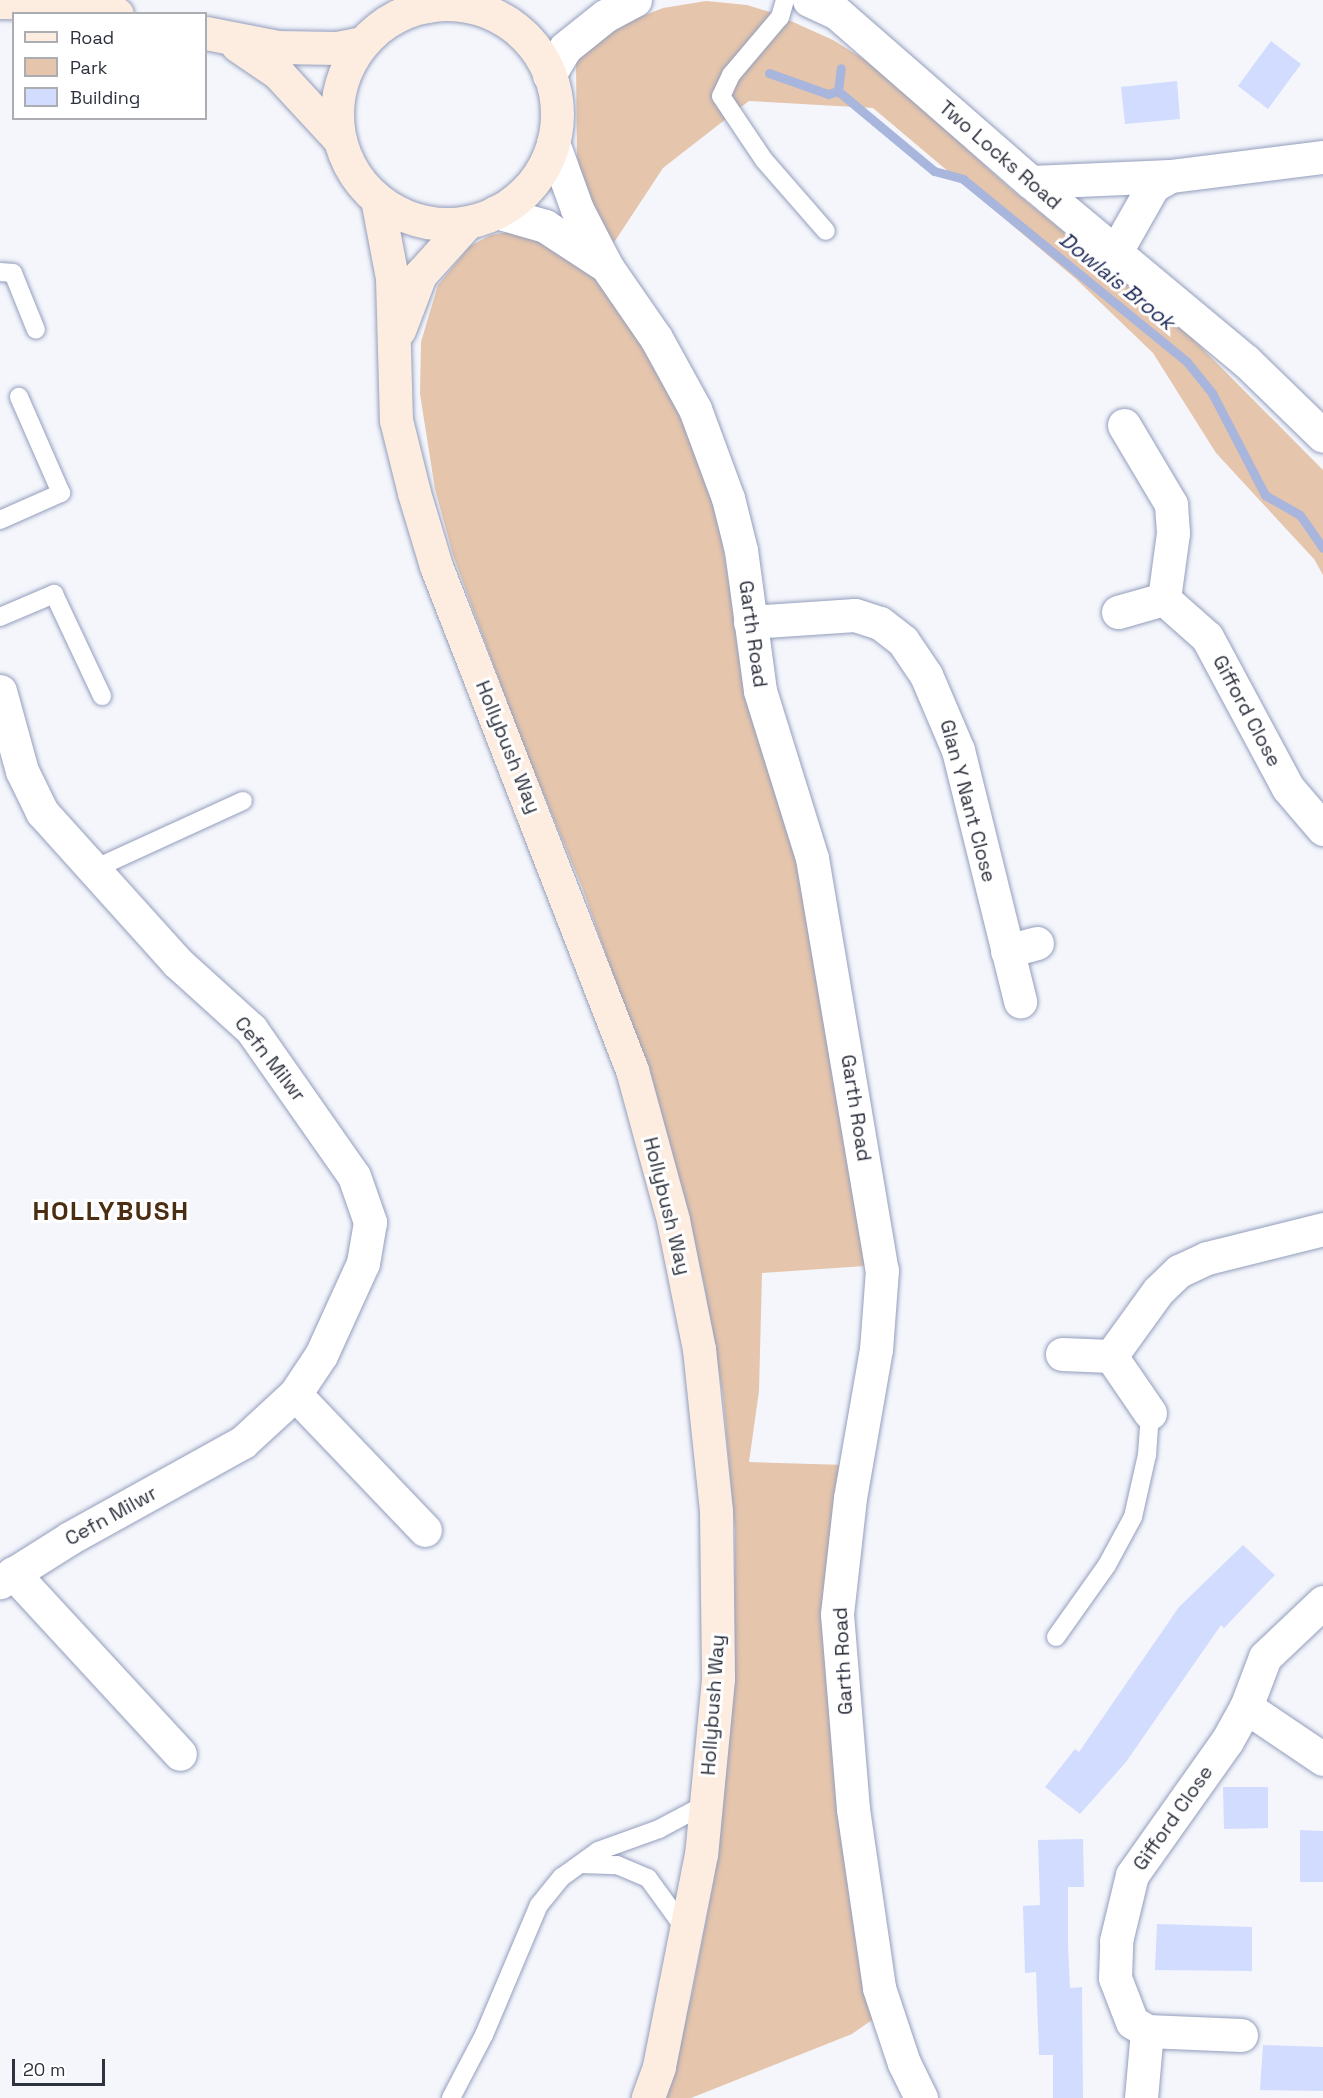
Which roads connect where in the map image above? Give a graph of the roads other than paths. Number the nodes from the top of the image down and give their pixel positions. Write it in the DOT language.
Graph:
graph roads {
  1 [pos="635,0"];
  2 [pos="785,0"];
  3 [pos="808,0"];
  4 [pos="0,2"];
  5 [pos="430,3"];
  6 [pos="108,12"];
  7 [pos="214,35"];
  8 [pos="363,43"];
  9 [pos="549,75"];
  10 [pos="339,139"];
  11 [pos="553,142"];
  12 [pos="1323,157"];
  13 [pos="1170,176"];
  14 [pos="1031,182"];
  15 [pos="377,199"];
  16 [pos="481,217"];
  17 [pos="826,231"];
  18 [pos="1115,253"];
  19 [pos="607,267"];
  20 [pos="0,272"];
  21 [pos="36,330"];
  22 [pos="392,349"];
  23 [pos="19,397"];
  24 [pos="1124,425"];
  25 [pos="1323,436"];
  26 [pos="0,520"];
  27 [pos="1164,600"];
  28 [pos="1118,612"];
  29 [pos="0,617"];
  30 [pos="750,622"];
  31 [pos="0,690"];
  32 [pos="102,696"];
  33 [pos="243,801"];
  34 [pos="1323,829"];
  35 [pos="92,870"];
  36 [pos="1020,1001"];
  37 [pos="1323,1229"];
  38 [pos="1062,1354"];
  39 [pos="1111,1356"];
  40 [pos="295,1394"];
  41 [pos="1150,1413"];
  42 [pos="424,1530"];
  43 [pos="6,1578"];
  44 [pos="1323,1602"];
  45 [pos="1056,1637"];
  46 [pos="1246,1707"];
  47 [pos="180,1754"];
  48 [pos="1323,1760"];
  49 [pos="706,1804"];
  50 [pos="581,1864"];
  51 [pos="686,1930"];
  52 [pos="1147,2031"];
  53 [pos="1241,2035"];
  54 [pos="451,2098"];
  55 [pos="648,2098"];
  56 [pos="921,2098"];
  57 [pos="1141,2098"];
  1 -- 9 [label="street"];
  2 -- 17 [label="lane"];
  3 -- 14 [label="street, Two Locks Road"];
  4 -- 6 [label="street"];
  5 -- 8 [label="street, Hollybush Way"];
  5 -- 9 [label="street, Hollybush Way"];
  7 -- 8 [label="street, Hollybush Way"];
  7 -- 10 [label="street, Hollybush Way"];
  8 -- 10 [label="street, Hollybush Way"];
  9 -- 11 [label="street, Hollybush Way"];
  10 -- 15 [label="street, Hollybush Way"];
  11 -- 16 [label="street, Hollybush Way"];
  11 -- 19 [label="street, Garth Road"];
  12 -- 13 [label="street"];
  13 -- 14 [label="street"];
  13 -- 18 [label="street"];
  14 -- 18 [label="street, Two Locks Road"];
  15 -- 16 [label="street, Hollybush Way"];
  15 -- 22 [label="street, Hollybush Way"];
  16 -- 19 [label="street, Garth Road"];
  16 -- 22 [label="street, Hollybush Way"];
  18 -- 25 [label="street, Two Locks Road"];
  19 -- 30 [label="street, Garth Road"];
  20 -- 21 [label="lane"];
  22 -- 49 [label="street, Hollybush Way"];
  23 -- 26 [label="lane"];
  24 -- 27 [label="street"];
  27 -- 28 [label="street"];
  27 -- 34 [label="street, Gifford Close"];
  29 -- 32 [label="lane"];
  30 -- 36 [label="street, Glan Y Nant Close"];
  30 -- 56 [label="street, Garth Road"];
  31 -- 35 [label="street, Cefn Milwr"];
  33 -- 35 [label="lane"];
  35 -- 40 [label="street, Cefn Milwr"];
  37 -- 39 [label="street"];
  38 -- 39 [label="street"];
  39 -- 41 [label="street"];
  40 -- 42 [label="street"];
  40 -- 43 [label="street, Cefn Milwr"];
  41 -- 45 [label="lane"];
  43 -- 47 [label="street, Cefn Milwr"];
  44 -- 46 [label="street, Gifford Close"];
  46 -- 48 [label="street"];
  46 -- 52 [label="street, Gifford Close"];
  49 -- 50 [label="lane"];
  49 -- 51 [label="street, Hollybush Way"];
  50 -- 51 [label="lane"];
  50 -- 54 [label="lane"];
  51 -- 55 [label="street, Hollybush Way"];
  52 -- 53 [label="street"];
  52 -- 57 [label="street"];
}
